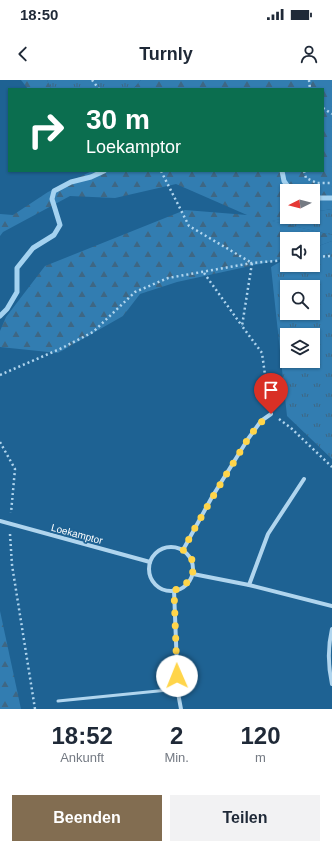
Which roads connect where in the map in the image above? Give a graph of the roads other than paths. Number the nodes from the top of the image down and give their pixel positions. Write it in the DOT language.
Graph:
graph roads {
  1 [pos="271,414"];
  2 [pos="304,478"];
  3 [pos="0,521"];
  4 [pos="183,550"];
  5 [pos="150,562"];
  6 [pos="192,574"];
  7 [pos="249,585"];
  8 [pos="174,590"];
  9 [pos="332,606"];
  10 [pos="332,629"];
  11 [pos="332,684"];
  12 [pos="178,689"];
  13 [pos="58,701"];
  14 [pos="181,709"];
  1 -- 4 [label="street"];
  2 -- 7 [label="street"];
  3 -- 5 [label="street, Loekamptor"];
  4 -- 5 [label="street"];
  4 -- 6 [label="street"];
  5 -- 8 [label="street"];
  6 -- 7 [label="street"];
  6 -- 8 [label="street"];
  7 -- 9 [label="street"];
  8 -- 12 [label="street"];
  10 -- 11 [label="street"];
  12 -- 13 [label="lane"];
  12 -- 14 [label="street"];
}
